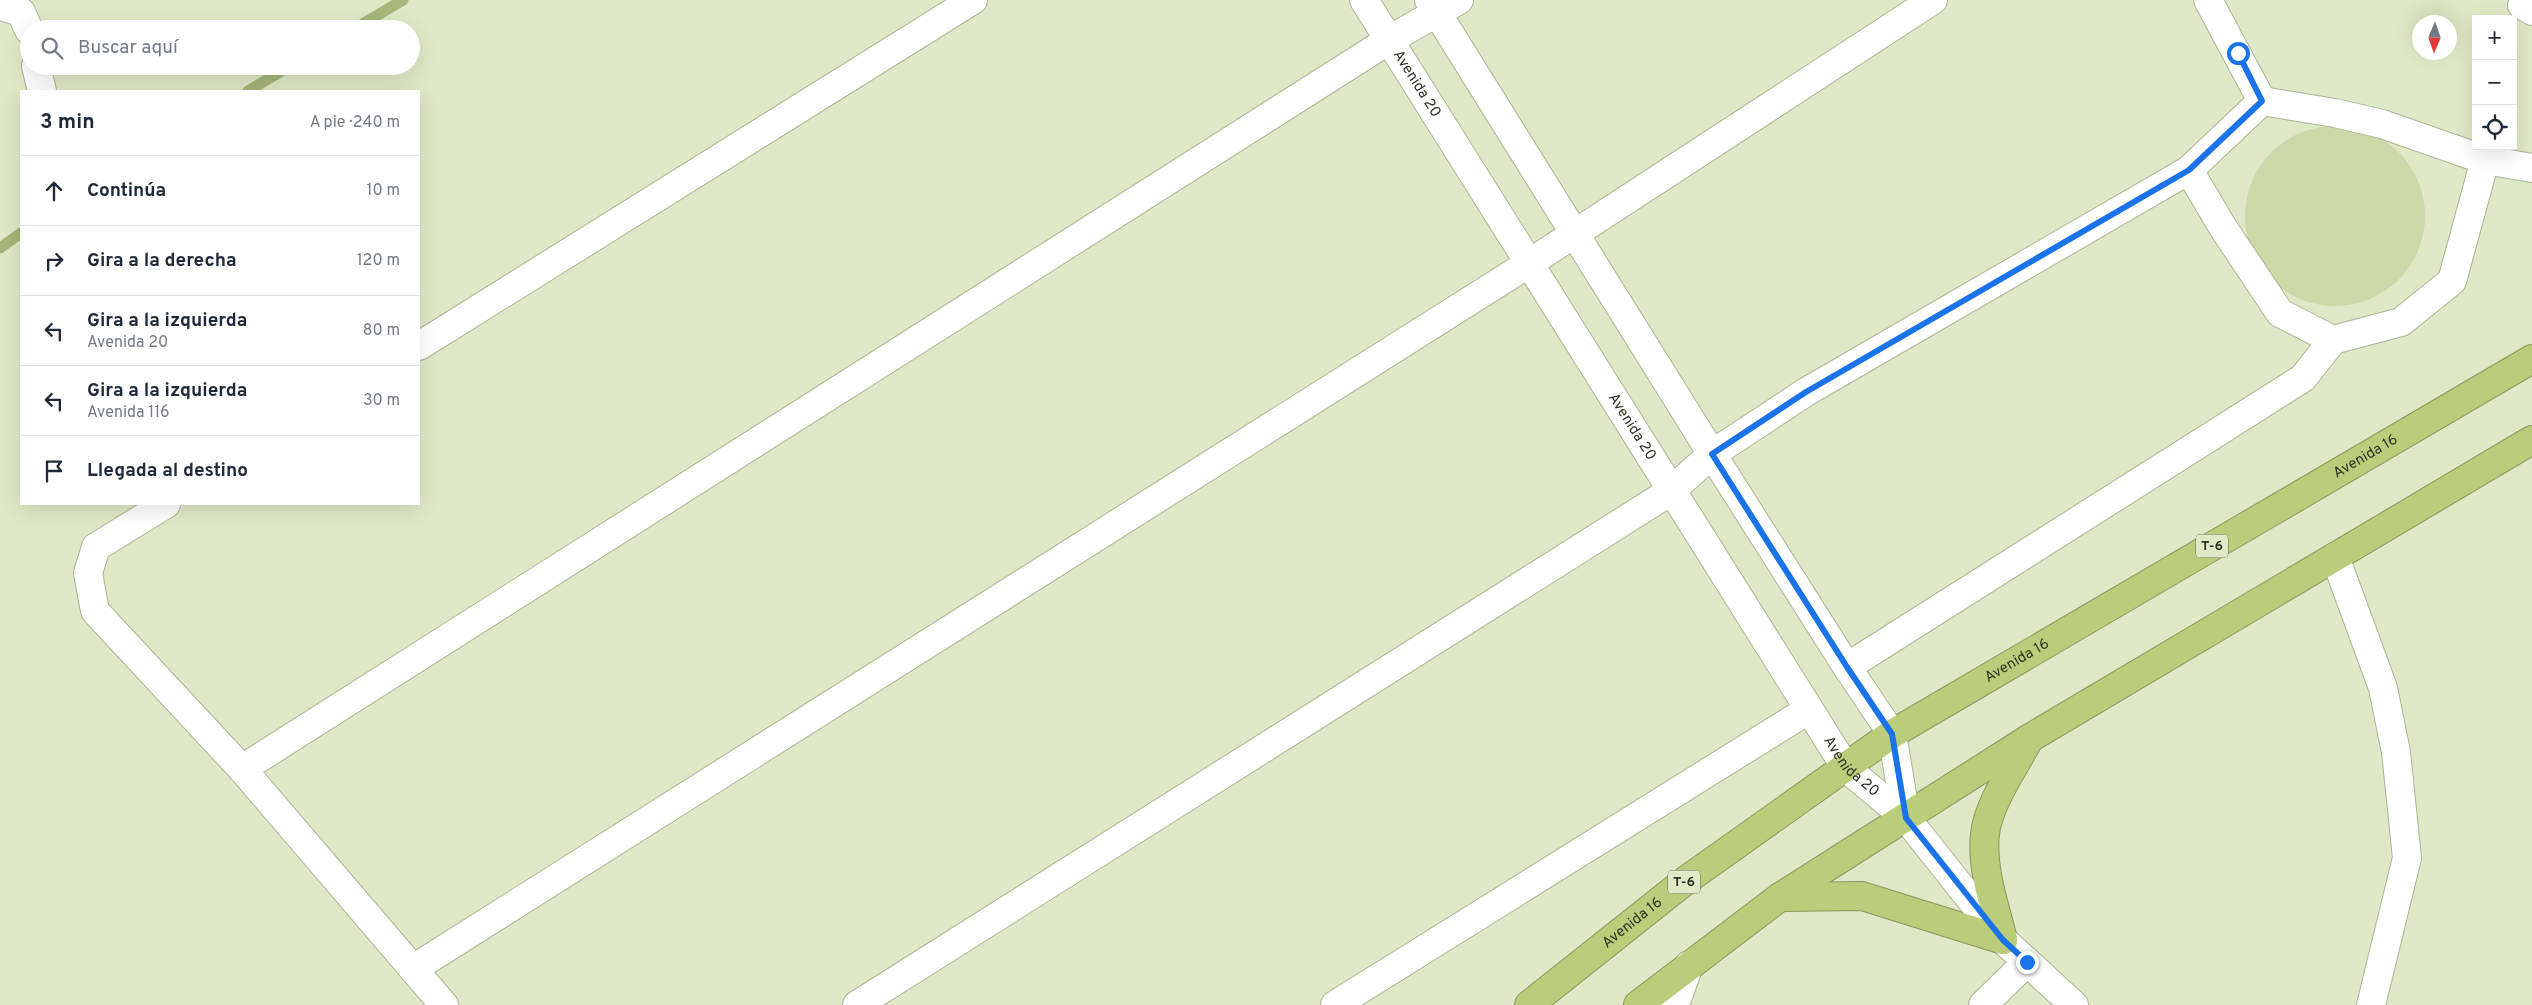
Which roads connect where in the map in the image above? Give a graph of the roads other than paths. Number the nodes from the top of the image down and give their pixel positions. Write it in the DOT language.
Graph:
graph roads {
  1 [pos="973,0"];
  2 [pos="1364,0"];
  3 [pos="1933,0"];
  4 [pos="2208,0"];
  5 [pos="1442,5"];
  6 [pos="0,6"];
  7 [pos="25,20"];
  8 [pos="1389,40"];
  9 [pos="38,75"];
  10 [pos="42,90"];
  11 [pos="2262,101"];
  12 [pos="2485,160"];
  13 [pos="2532,168"];
  14 [pos="2189,170"];
  15 [pos="1575,232"];
  16 [pos="1528,264"];
  17 [pos="2333,340"];
  18 [pos="420,345"];
  19 [pos="2532,359"];
  20 [pos="2532,440"];
  21 [pos="1712,454"];
  22 [pos="1671,491"];
  23 [pos="164,505"];
  24 [pos="2335,557"];
  25 [pos="1847,667"];
  26 [pos="1808,710"];
  27 [pos="1892,734"];
  28 [pos="2030,738"];
  29 [pos="1846,768"];
  30 [pos="242,769"];
  31 [pos="1906,818"];
  32 [pos="1780,897"];
  33 [pos="2003,940"];
  34 [pos="2027,962"];
  35 [pos="1689,965"];
  36 [pos="413,969"];
  37 [pos="444,1005"];
  38 [pos="856,1005"];
  39 [pos="1335,1005"];
  40 [pos="1530,1005"];
  41 [pos="1638,1005"];
  42 [pos="1675,1005"];
  43 [pos="1983,1005"];
  44 [pos="2074,1005"];
  45 [pos="2371,1005"];
  1 -- 18 [label="street"];
  2 -- 8 [label="street, Avenida 20"];
  3 -- 15 [label="street"];
  4 -- 11 [label="street"];
  5 -- 8 [label="street"];
  5 -- 15 [label="street, Avenida 20"];
  6 -- 7 [label="street"];
  8 -- 16 [label="street, Avenida 20"];
  8 -- 30 [label="street"];
  9 -- 10 [label="street"];
  11 -- 12 [label="street"];
  11 -- 14 [label="street"];
  12 -- 13 [label="street"];
  12 -- 17 [label="street"];
  14 -- 17 [label="street"];
  14 -- 21 [label="street"];
  15 -- 16 [label="street"];
  15 -- 21 [label="street, Avenida 20"];
  16 -- 22 [label="street, Avenida 20"];
  16 -- 36 [label="street"];
  17 -- 25 [label="street"];
  19 -- 27 [label="highway, Avenida 16 / T-6"];
  20 -- 24 [label="highway"];
  21 -- 22 [label="street"];
  21 -- 25 [label="street, Avenida 20"];
  22 -- 26 [label="street, Avenida 20"];
  22 -- 38 [label="street"];
  23 -- 30 [label="street"];
  24 -- 28 [label="highway"];
  24 -- 45 [label="street"];
  25 -- 27 [label="street, Avenida 20"];
  26 -- 29 [label="street, Avenida 20"];
  26 -- 39 [label="street"];
  27 -- 29 [label="highway, Avenida 16 / T-6"];
  27 -- 31 [label="street, Avenida 20"];
  28 -- 31 [label="highway"];
  28 -- 33 [label="highway"];
  29 -- 31 [label="street, Avenida 20"];
  29 -- 40 [label="highway, Avenida 16 / T-6"];
  30 -- 36 [label="street"];
  31 -- 32 [label="highway"];
  31 -- 33 [label="street"];
  32 -- 33 [label="highway"];
  32 -- 35 [label="highway"];
  33 -- 34 [label="street"];
  34 -- 43 [label="street"];
  34 -- 44 [label="street"];
  35 -- 41 [label="highway"];
  35 -- 42 [label="street"];
  36 -- 37 [label="street"];
}
